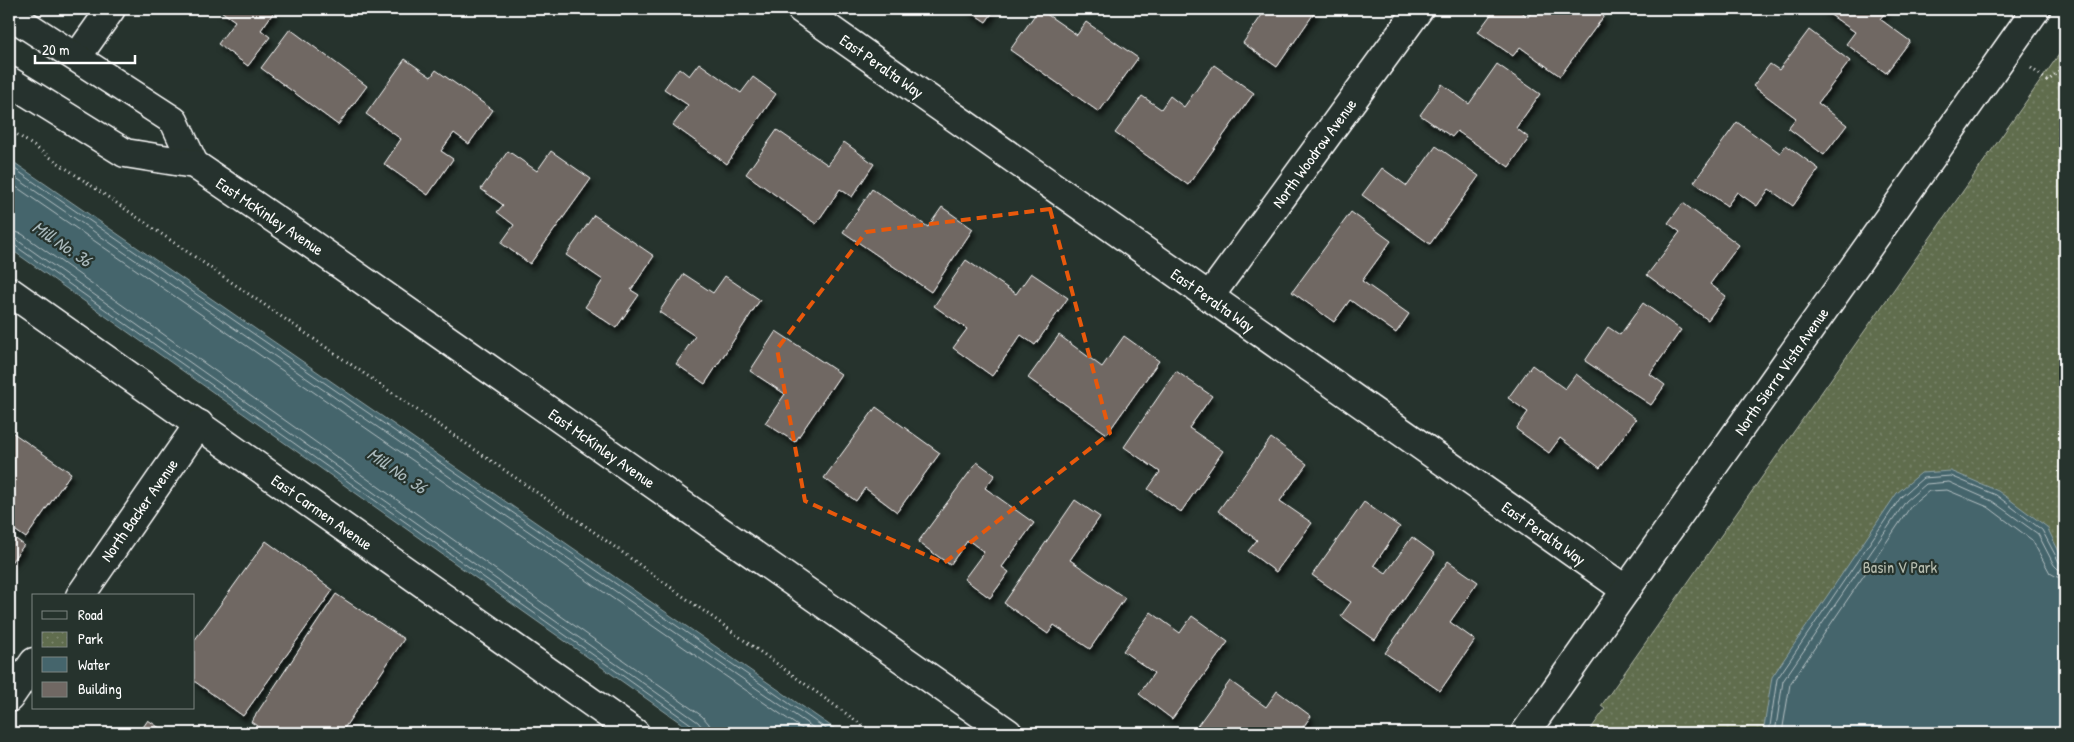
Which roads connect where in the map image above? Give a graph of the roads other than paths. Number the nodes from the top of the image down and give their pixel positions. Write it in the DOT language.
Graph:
graph roads {
  1 [pos="110,9"];
  2 [pos="801,9"];
  3 [pos="1419,9"];
  4 [pos="2036,9"];
  5 [pos="9,14"];
  6 [pos="77,57"];
  7 [pos="9,81"];
  8 [pos="194,164"];
  9 [pos="9,291"];
  10 [pos="1209,296"];
  11 [pos="199,424"];
  12 [pos="1626,590"];
  13 [pos="81,594"];
  14 [pos="32,665"];
  15 [pos="9,698"];
  16 [pos="636,733"];
  17 [pos="1008,733"];
  18 [pos="1525,733"];
  1 -- 6 [label="street"];
  2 -- 10 [label="street, East Peralta Way"];
  3 -- 10 [label="street, North Woodrow Avenue"];
  4 -- 12 [label="street, North Sierra Vista Avenue"];
  5 -- 6 [label="street"];
  6 -- 8 [label="street"];
  7 -- 8 [label="street, East McKinley Avenue"];
  8 -- 17 [label="street, East McKinley Avenue"];
  9 -- 11 [label="street, East Carmen Avenue"];
  10 -- 12 [label="street, East Peralta Way"];
  11 -- 13 [label="street, North Backer Avenue"];
  11 -- 16 [label="street, East Carmen Avenue"];
  12 -- 18 [label="street, North Sierra Vista Avenue"];
  14 -- 15 [label="street"];
}
